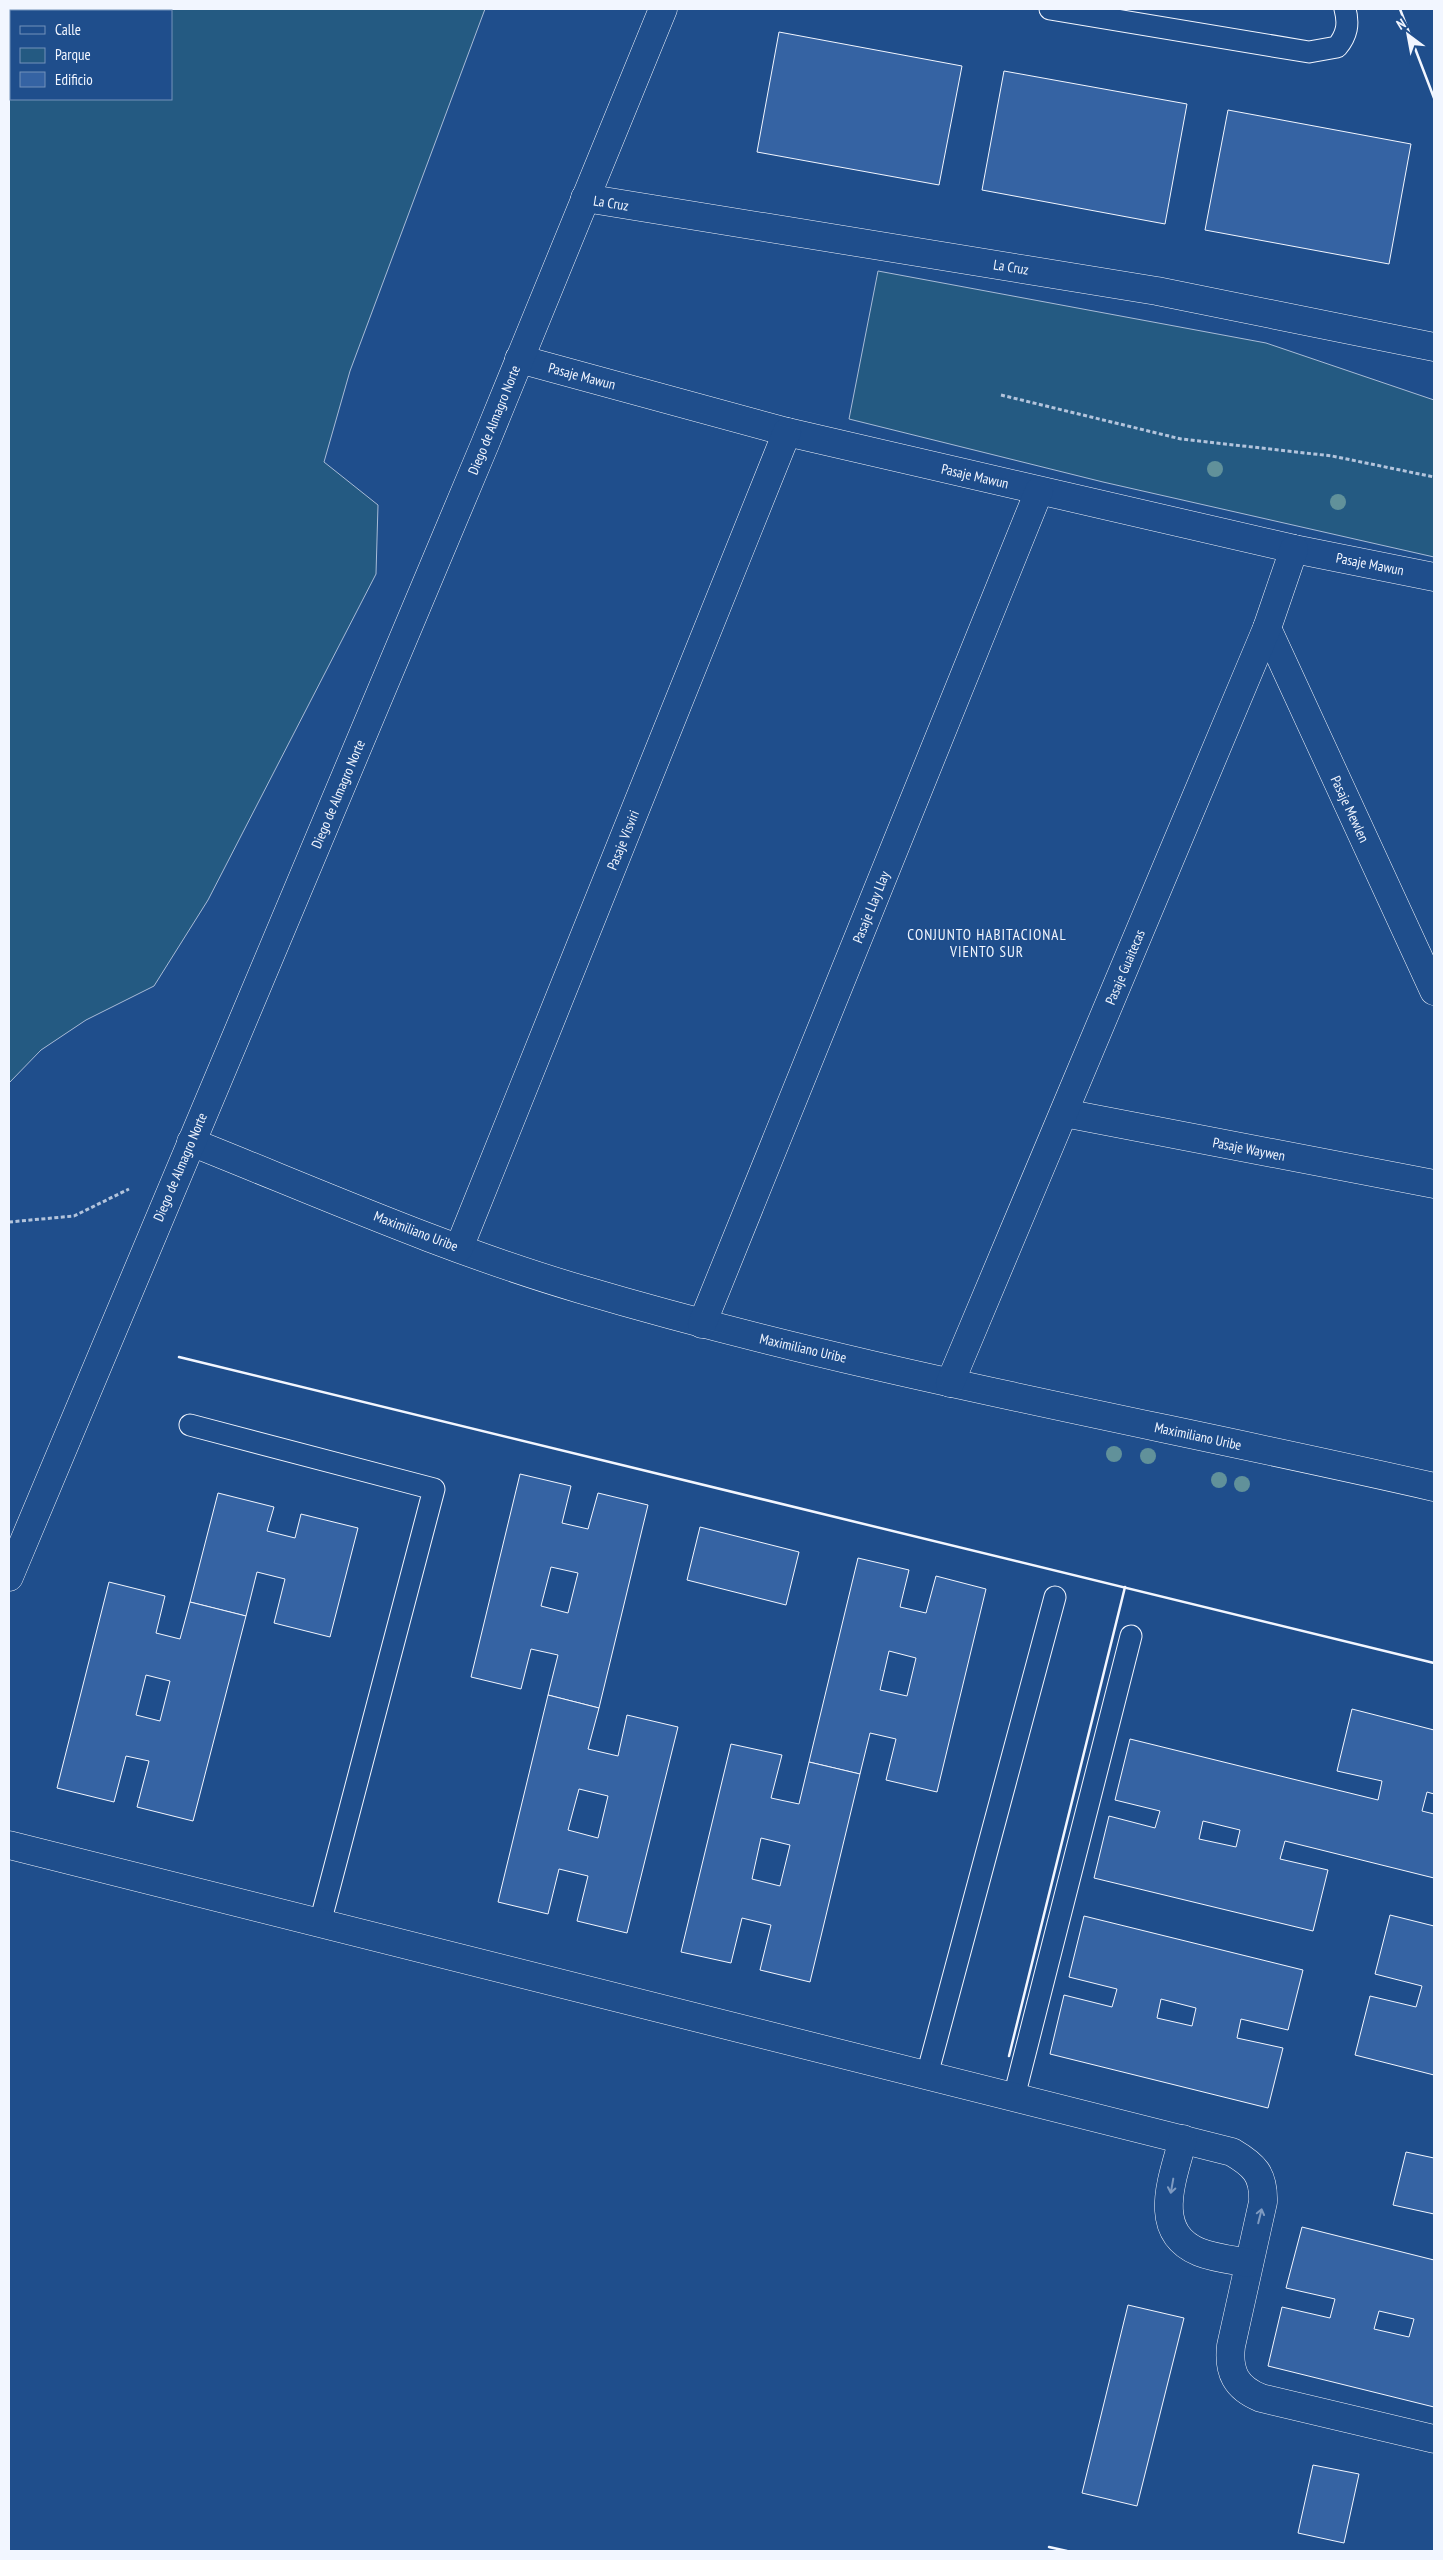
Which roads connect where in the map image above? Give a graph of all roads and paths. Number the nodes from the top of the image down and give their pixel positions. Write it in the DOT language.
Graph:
graph roads {
  1 [pos="663,9"];
  2 [pos="1050,9"];
  3 [pos="1345,9"];
  4 [pos="585,198"];
  5 [pos="1434,347"];
  6 [pos="519,358"];
  7 [pos="1001,395"];
  8 [pos="787,432"];
  9 [pos="1434,477"];
  10 [pos="1039,490"];
  11 [pos="1294,549"];
  12 [pos="1434,577"];
  13 [pos="1267,628"];
  14 [pos="1434,991"];
  15 [pos="1064,1113"];
  16 [pos="191,1142"];
  17 [pos="179,1169"];
  18 [pos="1434,1184"];
  19 [pos="9,1222"];
  20 [pos="458,1248"];
  21 [pos="702,1324"];
  22 [pos="950,1383"];
  23 [pos="190,1425"];
  24 [pos="1434,1487"];
  25 [pos="9,1577"];
  26 [pos="1055,1596"];
  27 [pos="1131,1636"];
  28 [pos="9,1845"];
  29 [pos="320,1923"];
  30 [pos="927,2075"];
  31 [pos="1014,2097"];
  32 [pos="1183,2139"];
  33 [pos="1249,2263"];
  34 [pos="1434,2439"];
  1 -- 4 [label="street, Diego de Almagro Norte"];
  2 -- 3 [label="lane"];
  4 -- 5 [label="street, La Cruz"];
  4 -- 6 [label="street, Diego de Almagro Norte"];
  6 -- 8 [label="street, Pasaje Mawun"];
  6 -- 16 [label="street, Diego de Almagro Norte"];
  7 -- 9 [label="path"];
  8 -- 10 [label="street, Pasaje Mawun"];
  8 -- 20 [label="street, Pasaje Visviri"];
  10 -- 11 [label="street, Pasaje Mawun"];
  10 -- 21 [label="street, Pasaje Llay Llay"];
  11 -- 12 [label="street, Pasaje Mawun"];
  11 -- 13 [label="street, Pasaje Guaitecas"];
  13 -- 14 [label="street, Pasaje Mewlen"];
  13 -- 15 [label="street, Pasaje Guaitecas"];
  15 -- 18 [label="street, Pasaje Waywen"];
  15 -- 22 [label="street, Pasaje Guaitecas"];
  16 -- 17 [label="street, Diego de Almagro Norte"];
  16 -- 20 [label="street, Maximiliano Uribe"];
  17 -- 19 [label="path"];
  17 -- 25 [label="street, Diego de Almagro Norte"];
  20 -- 21 [label="street, Maximiliano Uribe"];
  21 -- 22 [label="street, Maximiliano Uribe"];
  22 -- 24 [label="street, Maximiliano Uribe"];
  23 -- 29 [label="lane"];
  26 -- 30 [label="lane"];
  27 -- 31 [label="lane"];
  28 -- 29 [label="street"];
  29 -- 30 [label="street"];
  30 -- 31 [label="street"];
  31 -- 32 [label="street"];
  33 -- 32 [label="street, one-way"];
  32 -- 33 [label="street, one-way"];
  33 -- 34 [label="street"];
}
